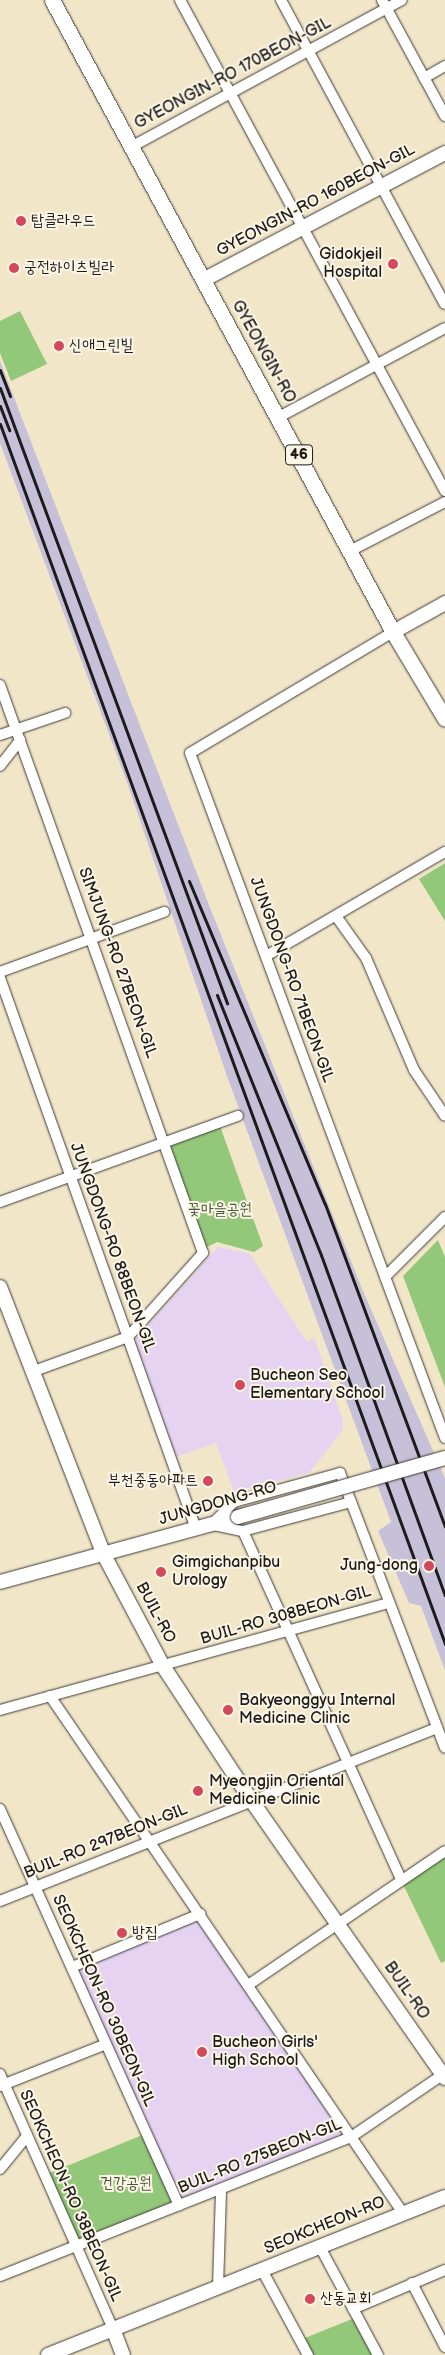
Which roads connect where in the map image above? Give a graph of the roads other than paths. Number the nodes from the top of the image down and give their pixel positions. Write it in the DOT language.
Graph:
graph roads {
  1 [pos="52,0"];
  2 [pos="180,0"];
  3 [pos="281,0"];
  4 [pos="402,0"];
  5 [pos="384,4"];
  6 [pos="308,51"];
  7 [pos="445,66"];
  8 [pos="424,78"];
  9 [pos="231,93"];
  10 [pos="445,116"];
  11 [pos="131,147"];
  12 [pos="445,153"];
  13 [pos="381,186"];
  14 [pos="302,228"];
  15 [pos="203,280"];
  16 [pos="445,304"];
  17 [pos="445,328"];
  18 [pos="376,365"];
  19 [pos="279,417"];
  20 [pos="445,491"];
  21 [pos="445,502"];
  22 [pos="350,551"];
  23 [pos="445,603"];
  24 [pos="393,632"];
  25 [pos="0,685"];
  26 [pos="65,713"];
  27 [pos="445,719"];
  28 [pos="17,730"];
  29 [pos="0,736"];
  30 [pos="20,740"];
  31 [pos="0,766"];
  32 [pos="445,852"];
  33 [pos="164,912"];
  34 [pos="336,916"];
  35 [pos="93,939"];
  36 [pos="266,956"];
  37 [pos="0,972"];
  38 [pos="0,978"];
  39 [pos="238,1116"];
  40 [pos="445,1116"];
  41 [pos="165,1143"];
  42 [pos="71,1177"];
  43 [pos="0,1202"];
  44 [pos="445,1217"];
  45 [pos="385,1277"];
  46 [pos="0,1287"];
  47 [pos="128,1337"];
  48 [pos="34,1371"];
  49 [pos="445,1438"];
  50 [pos="445,1458"];
  51 [pos="351,1502"];
  52 [pos="212,1524"];
  53 [pos="196,1529"];
  54 [pos="243,1531"];
  55 [pos="104,1555"];
  56 [pos="0,1582"];
  57 [pos="388,1603"];
  58 [pos="287,1631"];
  59 [pos="163,1666"];
  60 [pos="50,1696"];
  61 [pos="0,1710"];
  62 [pos="437,1728"];
  63 [pos="445,1748"];
  64 [pos="347,1763"];
  65 [pos="251,1800"];
  66 [pos="0,1809"];
  67 [pos="149,1841"];
  68 [pos="445,1851"];
  69 [pos="401,1880"];
  70 [pos="35,1887"];
  71 [pos="0,1901"];
  72 [pos="200,1914"];
  73 [pos="337,1924"];
  74 [pos="72,1967"];
  75 [pos="248,1984"];
  76 [pos="106,2044"];
  77 [pos="0,2074"];
  78 [pos="444,2075"];
  79 [pos="2,2085"];
  80 [pos="28,2136"];
  81 [pos="352,2137"];
  82 [pos="0,2169"];
  83 [pos="221,2189"];
  84 [pos="445,2197"];
  85 [pos="179,2206"];
  86 [pos="403,2213"];
  87 [pos="77,2246"];
  88 [pos="320,2247"];
  89 [pos="262,2270"];
  90 [pos="445,2270"];
  91 [pos="0,2276"];
  92 [pos="412,2283"];
  93 [pos="218,2288"];
  94 [pos="353,2309"];
  95 [pos="112,2329"];
  96 [pos="445,2347"];
  97 [pos="48,2355"];
  98 [pos="123,2355"];
  99 [pos="308,2355"];
  100 [pos="378,2355"];
  1 -- 11 [label="main road, GYEONGIN-RO / 46"];
  2 -- 9 [label="street"];
  3 -- 6 [label="street"];
  4 -- 5 [label="street, GYEONGIN-RO 170BEON-GIL"];
  5 -- 6 [label="street, GYEONGIN-RO 170BEON-GIL"];
  5 -- 8 [label="street"];
  6 -- 9 [label="street, GYEONGIN-RO 170BEON-GIL"];
  6 -- 13 [label="street"];
  7 -- 8 [label="street"];
  8 -- 10 [label="street"];
  9 -- 11 [label="street, GYEONGIN-RO 170BEON-GIL"];
  9 -- 14 [label="street"];
  11 -- 15 [label="main road, GYEONGIN-RO / 46"];
  12 -- 13 [label="street, GYEONGIN-RO 160BEON-GIL"];
  13 -- 14 [label="street, GYEONGIN-RO 160BEON-GIL"];
  13 -- 16 [label="street"];
  14 -- 15 [label="street, GYEONGIN-RO 160BEON-GIL"];
  14 -- 18 [label="street"];
  15 -- 19 [label="main road, GYEONGIN-RO / 46"];
  17 -- 18 [label="street"];
  18 -- 19 [label="street"];
  18 -- 20 [label="street"];
  19 -- 22 [label="main road, GYEONGIN-RO / 46"];
  21 -- 22 [label="street"];
  22 -- 24 [label="main road, GYEONGIN-RO / 46"];
  23 -- 24 [label="street"];
  24 -- 27 [label="main road, GYEONGIN-RO / 46"];
  24 -- 36 [label="street, JUNGDONG-RO 71BEON-GIL"];
  25 -- 28 [label="street, SIMJUNG-RO 27BEON-GIL"];
  26 -- 28 [label="street"];
  28 -- 29 [label="street"];
  28 -- 30 [label="street, SIMJUNG-RO 27BEON-GIL"];
  30 -- 31 [label="street"];
  30 -- 35 [label="street, SIMJUNG-RO 27BEON-GIL"];
  32 -- 34 [label="street"];
  33 -- 35 [label="street"];
  34 -- 36 [label="street"];
  34 -- 40 [label="street"];
  35 -- 37 [label="street"];
  35 -- 41 [label="street, SIMJUNG-RO 27BEON-GIL"];
  36 -- 45 [label="street, JUNGDONG-RO 71BEON-GIL"];
  38 -- 42 [label="street, JUNGDONG-RO 88BEON-GIL"];
  39 -- 41 [label="street"];
  41 -- 42 [label="street"];
  41 -- 47 [label="street, SIMJUNG-RO 27BEON-GIL"];
  42 -- 43 [label="street"];
  42 -- 47 [label="street, JUNGDONG-RO 88BEON-GIL"];
  44 -- 45 [label="street"];
  45 -- 49 [label="street, JUNGDONG-RO 71BEON-GIL"];
  46 -- 48 [label="street, BUIL-RO"];
  47 -- 48 [label="street"];
  47 -- 53 [label="street, JUNGDONG-RO 88BEON-GIL"];
  48 -- 55 [label="street, BUIL-RO"];
  50 -- 52 [label="street, JUNGDONG-RO, bridge"];
  51 -- 52 [label="street"];
  51 -- 54 [label="street"];
  51 -- 57 [label="street"];
  52 -- 53 [label="street, JUNGDONG-RO"];
  52 -- 54 [label="street"];
  53 -- 55 [label="street, JUNGDONG-RO"];
  54 -- 58 [label="street"];
  55 -- 56 [label="street, JUNGDONG-RO"];
  55 -- 59 [label="street, BUIL-RO"];
  57 -- 58 [label="street, BUIL-RO 308BEON-GIL"];
  57 -- 62 [label="street"];
  58 -- 59 [label="street, BUIL-RO 308BEON-GIL"];
  58 -- 64 [label="street"];
  59 -- 60 [label="street, BUIL-RO 308BEON-GIL"];
  59 -- 65 [label="street, BUIL-RO"];
  60 -- 61 [label="street, BUIL-RO 308BEON-GIL"];
  60 -- 67 [label="street"];
  62 -- 63 [label="street"];
  62 -- 64 [label="street, BUIL-RO 297BEON-GIL"];
  64 -- 65 [label="street, BUIL-RO 297BEON-GIL"];
  64 -- 69 [label="street"];
  65 -- 67 [label="street, BUIL-RO 297BEON-GIL"];
  65 -- 73 [label="street, BUIL-RO"];
  66 -- 70 [label="street, SEOKCHEON-RO 30BEON-GIL"];
  67 -- 70 [label="street, BUIL-RO 297BEON-GIL"];
  67 -- 72 [label="street"];
  68 -- 69 [label="street"];
  69 -- 73 [label="street"];
  70 -- 71 [label="street, BUIL-RO 297BEON-GIL"];
  70 -- 74 [label="street, SEOKCHEON-RO 30BEON-GIL"];
  72 -- 74 [label="street"];
  72 -- 75 [label="street"];
  73 -- 75 [label="street"];
  73 -- 78 [label="street, BUIL-RO"];
  74 -- 76 [label="street, SEOKCHEON-RO 30BEON-GIL"];
  75 -- 81 [label="street"];
  76 -- 79 [label="street"];
  76 -- 85 [label="street, SEOKCHEON-RO 30BEON-GIL"];
  77 -- 79 [label="street, SEOKCHEON-RO 38BEON-GIL"];
  78 -- 81 [label="street, BUIL-RO 275BEON-GIL"];
  79 -- 80 [label="street, SEOKCHEON-RO 38BEON-GIL"];
  80 -- 82 [label="street"];
  80 -- 87 [label="street, SEOKCHEON-RO 38BEON-GIL"];
  81 -- 83 [label="street, BUIL-RO 275BEON-GIL"];
  81 -- 86 [label="street"];
  83 -- 85 [label="street, BUIL-RO 275BEON-GIL"];
  83 -- 93 [label="street"];
  84 -- 86 [label="street, SEOKCHEON-RO"];
  85 -- 87 [label="street, BUIL-RO 275BEON-GIL"];
  86 -- 88 [label="street, SEOKCHEON-RO"];
  87 -- 91 [label="street, BUIL-RO 275BEON-GIL"];
  87 -- 95 [label="street, SEOKCHEON-RO 38BEON-GIL"];
  88 -- 89 [label="street, SEOKCHEON-RO"];
  88 -- 94 [label="street"];
  89 -- 93 [label="street, SEOKCHEON-RO"];
  89 -- 99 [label="street"];
  90 -- 92 [label="street"];
  92 -- 94 [label="street"];
  92 -- 96 [label="street"];
  93 -- 95 [label="street, SEOKCHEON-RO"];
  94 -- 100 [label="street"];
  95 -- 97 [label="street, SEOKCHEON-RO"];
  95 -- 98 [label="street"];
}
